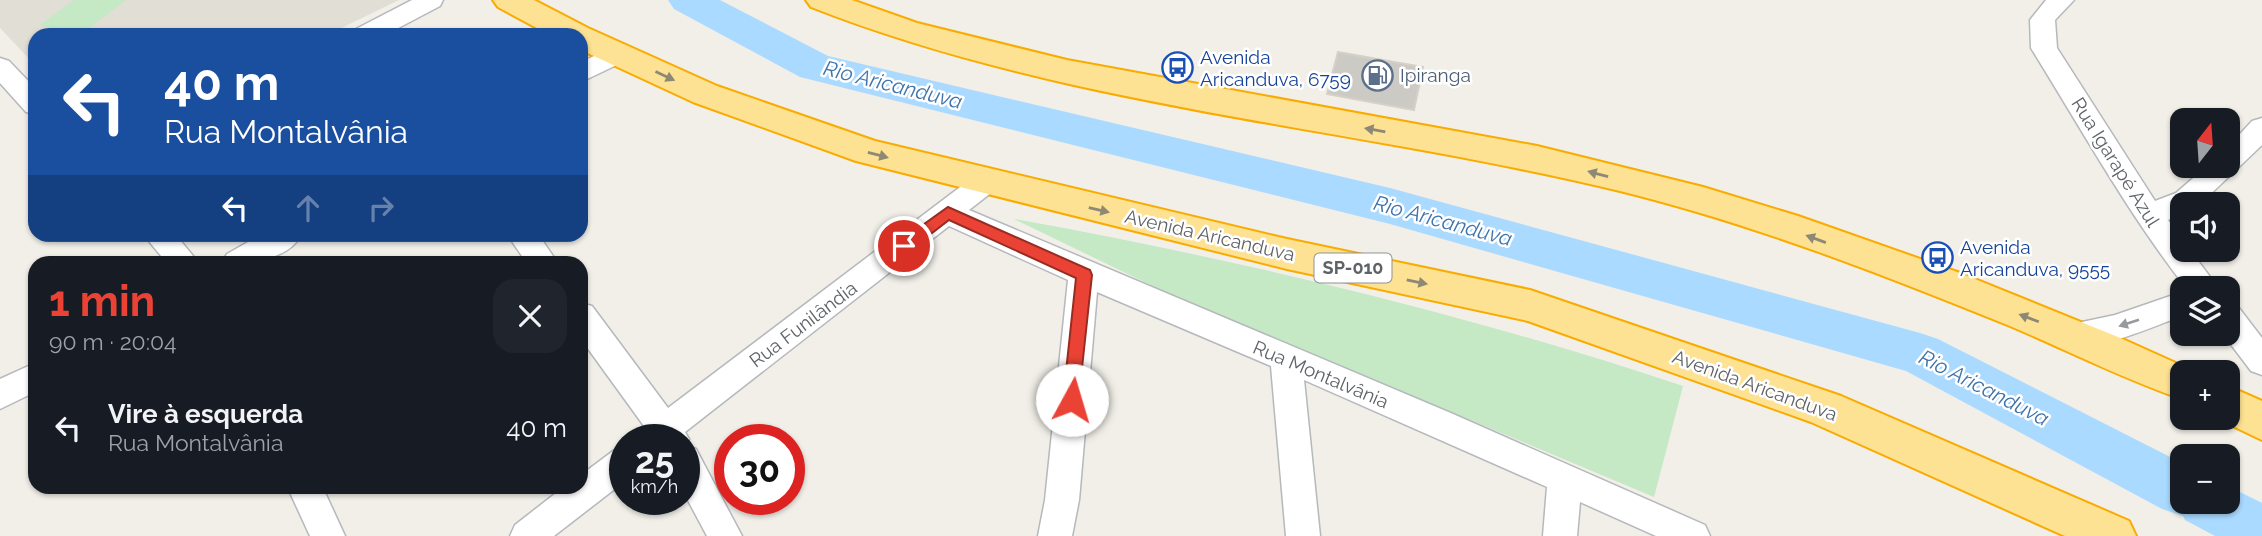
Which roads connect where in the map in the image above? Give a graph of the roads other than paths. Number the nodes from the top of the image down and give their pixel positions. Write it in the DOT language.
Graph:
graph roads {
  1 [pos="431,0"];
  2 [pos="509,0"];
  3 [pos="822,0"];
  4 [pos="2062,0"];
  5 [pos="378,28"];
  6 [pos="563,28"];
  7 [pos="588,40"];
  8 [pos="618,54"];
  9 [pos="0,67"];
  10 [pos="588,69"];
  11 [pos="28,97"];
  12 [pos="2262,128"];
  13 [pos="2240,151"];
  14 [pos="2212,178"];
  15 [pos="986,182"];
  16 [pos="948,213"];
  17 [pos="2148,216"];
  18 [pos="164,242"];
  19 [pos="273,242"];
  20 [pos="177,256"];
  21 [pos="248,256"];
  22 [pos="1084,275"];
  23 [pos="2194,276"];
  24 [pos="2170,308"];
  25 [pos="588,325"];
  26 [pos="2240,333"];
  27 [pos="2074,335"];
  28 [pos="1286,360"];
  29 [pos="2262,362"];
  30 [pos="2170,377"];
  31 [pos="28,380"];
  32 [pos="0,395"];
  33 [pos="2240,410"];
  34 [pos="2262,422"];
  35 [pos="656,424"];
  36 [pos="679,424"];
  37 [pos="609,473"];
  38 [pos="1564,480"];
  39 [pos="588,489"];
  40 [pos="700,490"];
  41 [pos="308,494"];
  42 [pos="582,494"];
  43 [pos="2111,535"];
  44 [pos="328,536"];
  45 [pos="527,536"];
  46 [pos="724,536"];
  47 [pos="1055,536"];
  48 [pos="1303,536"];
  49 [pos="1560,536"];
  50 [pos="1693,536"];
  1 -- 5 [label="street"];
  2 -- 6 [label="highway, Avenida Aricanduva / SP-010"];
  27 -- 3 [label="highway, one-way"];
  4 -- 17 [label="street, Rua Igarapé Azul"];
  7 -- 8 [label="highway, Avenida Aricanduva / SP-010"];
  8 -- 10 [label="street"];
  8 -- 15 [label="highway, Avenida Aricanduva / SP-010, one-way"];
  9 -- 11 [label="street"];
  12 -- 13 [label="street"];
  14 -- 17 [label="street"];
  15 -- 16 [label="street, Rua Funilândia"];
  15 -- 43 [label="highway, Avenida Aricanduva / SP-010, one-way"];
  16 -- 22 [label="street, Rua Montalvânia"];
  16 -- 36 [label="street, Rua Funilândia"];
  17 -- 23 [label="street, Rua Igarapé Azul"];
  18 -- 20 [label="street"];
  19 -- 21 [label="street"];
  22 -- 28 [label="street, Rua Montalvânia"];
  22 -- 47 [label="street"];
  24 -- 27 [label="street, one-way"];
  25 -- 35 [label="street"];
  26 -- 29 [label="street"];
  27 -- 30 [label="highway"];
  28 -- 38 [label="street, Rua Montalvânia"];
  28 -- 48 [label="street"];
  31 -- 32 [label="street"];
  33 -- 34 [label="highway"];
  37 -- 39 [label="street"];
  38 -- 49 [label="street"];
  38 -- 50 [label="street, Rua Montalvânia"];
  40 -- 46 [label="street"];
  41 -- 44 [label="street"];
  42 -- 45 [label="street"];
}
